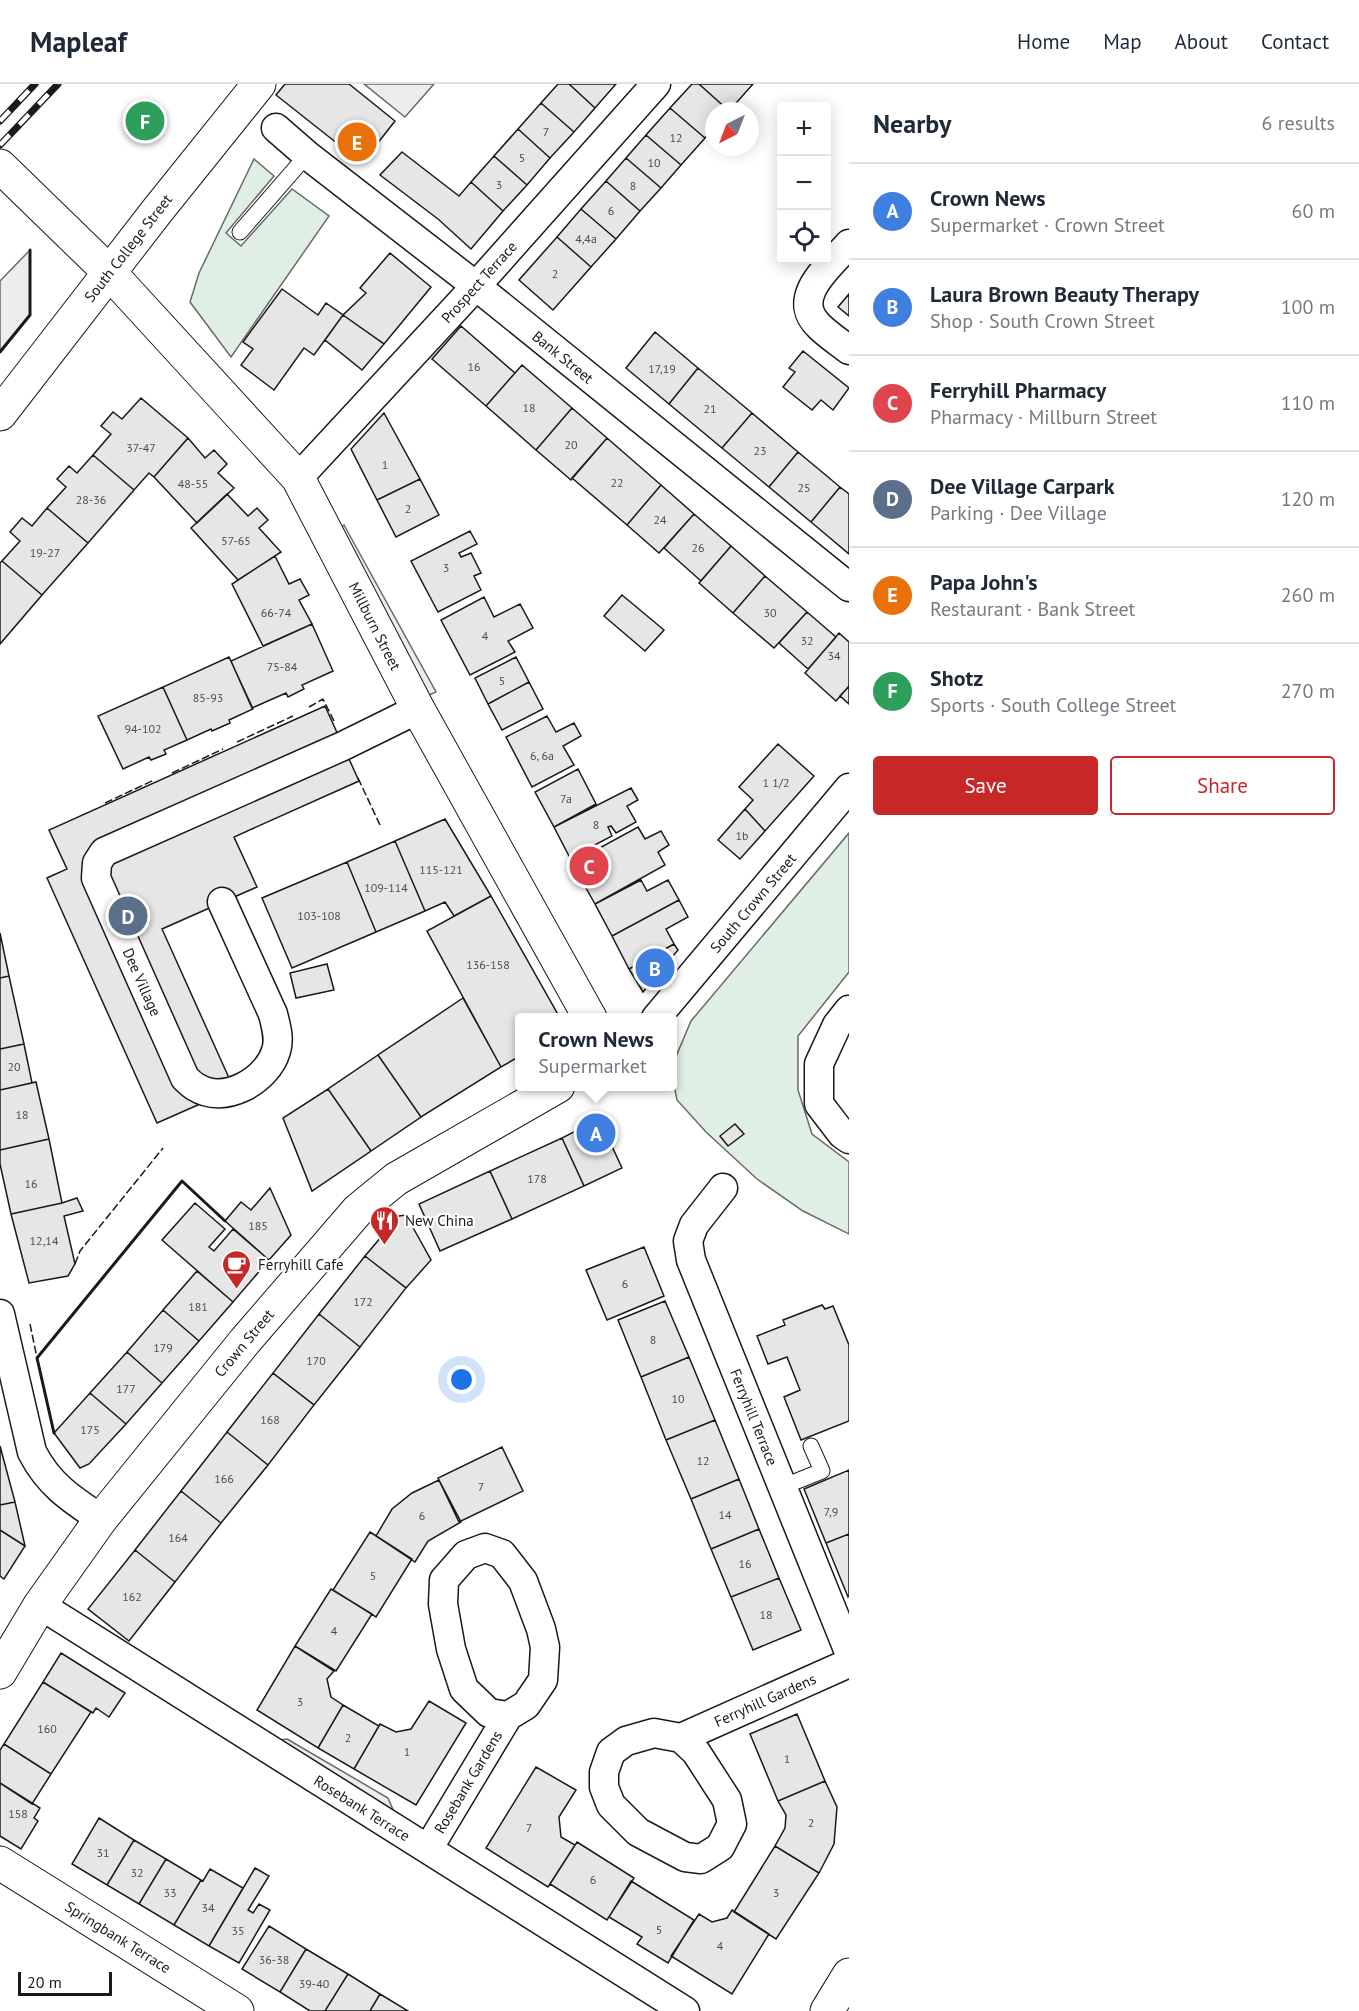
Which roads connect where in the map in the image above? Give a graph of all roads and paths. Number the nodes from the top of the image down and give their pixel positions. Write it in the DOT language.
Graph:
graph roads {
  1 [pos="259,84"];
  2 [pos="656,84"];
  3 [pos="276,128"];
  4 [pos="307,154"];
  5 [pos="0,166"];
  6 [pos="240,232"];
  7 [pos="849,244"];
  8 [pos="110,272"];
  9 [pos="476,286"];
  10 [pos="849,350"];
  11 [pos="0,414"];
  12 [pos="298,478"];
  13 [pos="849,587"];
  14 [pos="418,709"];
  15 [pos="849,788"];
  16 [pos="222,902"];
  17 [pos="849,1010"];
  18 [pos="588,1013"];
  19 [pos="659,1013"];
  20 [pos="549,1091"];
  21 [pos="849,1139"];
  22 [pos="723,1188"];
  23 [pos="0,1314"];
  24 [pos="811,1446"];
  25 [pos="782,1487"];
  26 [pos="101,1519"];
  27 [pos="40,1605"];
  28 [pos="849,1652"];
  29 [pos="849,1663"];
  30 [pos="0,1672"];
  31 [pos="508,1716"];
  32 [pos="681,1738"];
  33 [pos="428,1849"];
  34 [pos="0,1863"];
  35 [pos="849,1975"];
  36 [pos="237,2011"];
  37 [pos="685,2011"];
  38 [pos="827,2011"];
  1 -- 8 [label="street, South College Street"];
  2 -- 9 [label="street, Prospect Terrace"];
  3 -- 4 [label="street, Bank Street"];
  4 -- 6 [label="lane"];
  4 -- 9 [label="street, Bank Street"];
  5 -- 8 [label="street, Millburn Street"];
  7 -- 10 [label="street"];
  8 -- 11 [label="street, South College Street"];
  8 -- 12 [label="street, Millburn Street"];
  9 -- 12 [label="street, Prospect Terrace"];
  9 -- 13 [label="street, Bank Street"];
  12 -- 14 [label="street, Millburn Street"];
  14 -- 16 [label="street, Dee Village"];
  14 -- 18 [label="street, Millburn Street"];
  15 -- 19 [label="street, South Crown Street"];
  17 -- 21 [label="street"];
  20 -- 26 [label="street, Crown Street"];
  22 -- 25 [label="street, Ferryhill Terrace"];
  23 -- 26 [label="street"];
  24 -- 25 [label="lane"];
  25 -- 28 [label="street, Ferryhill Terrace"];
  26 -- 27 [label="street, Crown Street"];
  27 -- 30 [label="street, Crown Street"];
  27 -- 33 [label="street, Rosebank Terrace"];
  29 -- 32 [label="street, Ferryhill Gardens"];
  31 -- 31 [label="street, Rosebank Gardens"];
  31 -- 33 [label="street, Rosebank Gardens"];
  32 -- 32 [label="street"];
  33 -- 37 [label="street, Rosebank Terrace"];
  34 -- 36 [label="street, Springbank Terrace"];
  35 -- 38 [label="street"];
}
